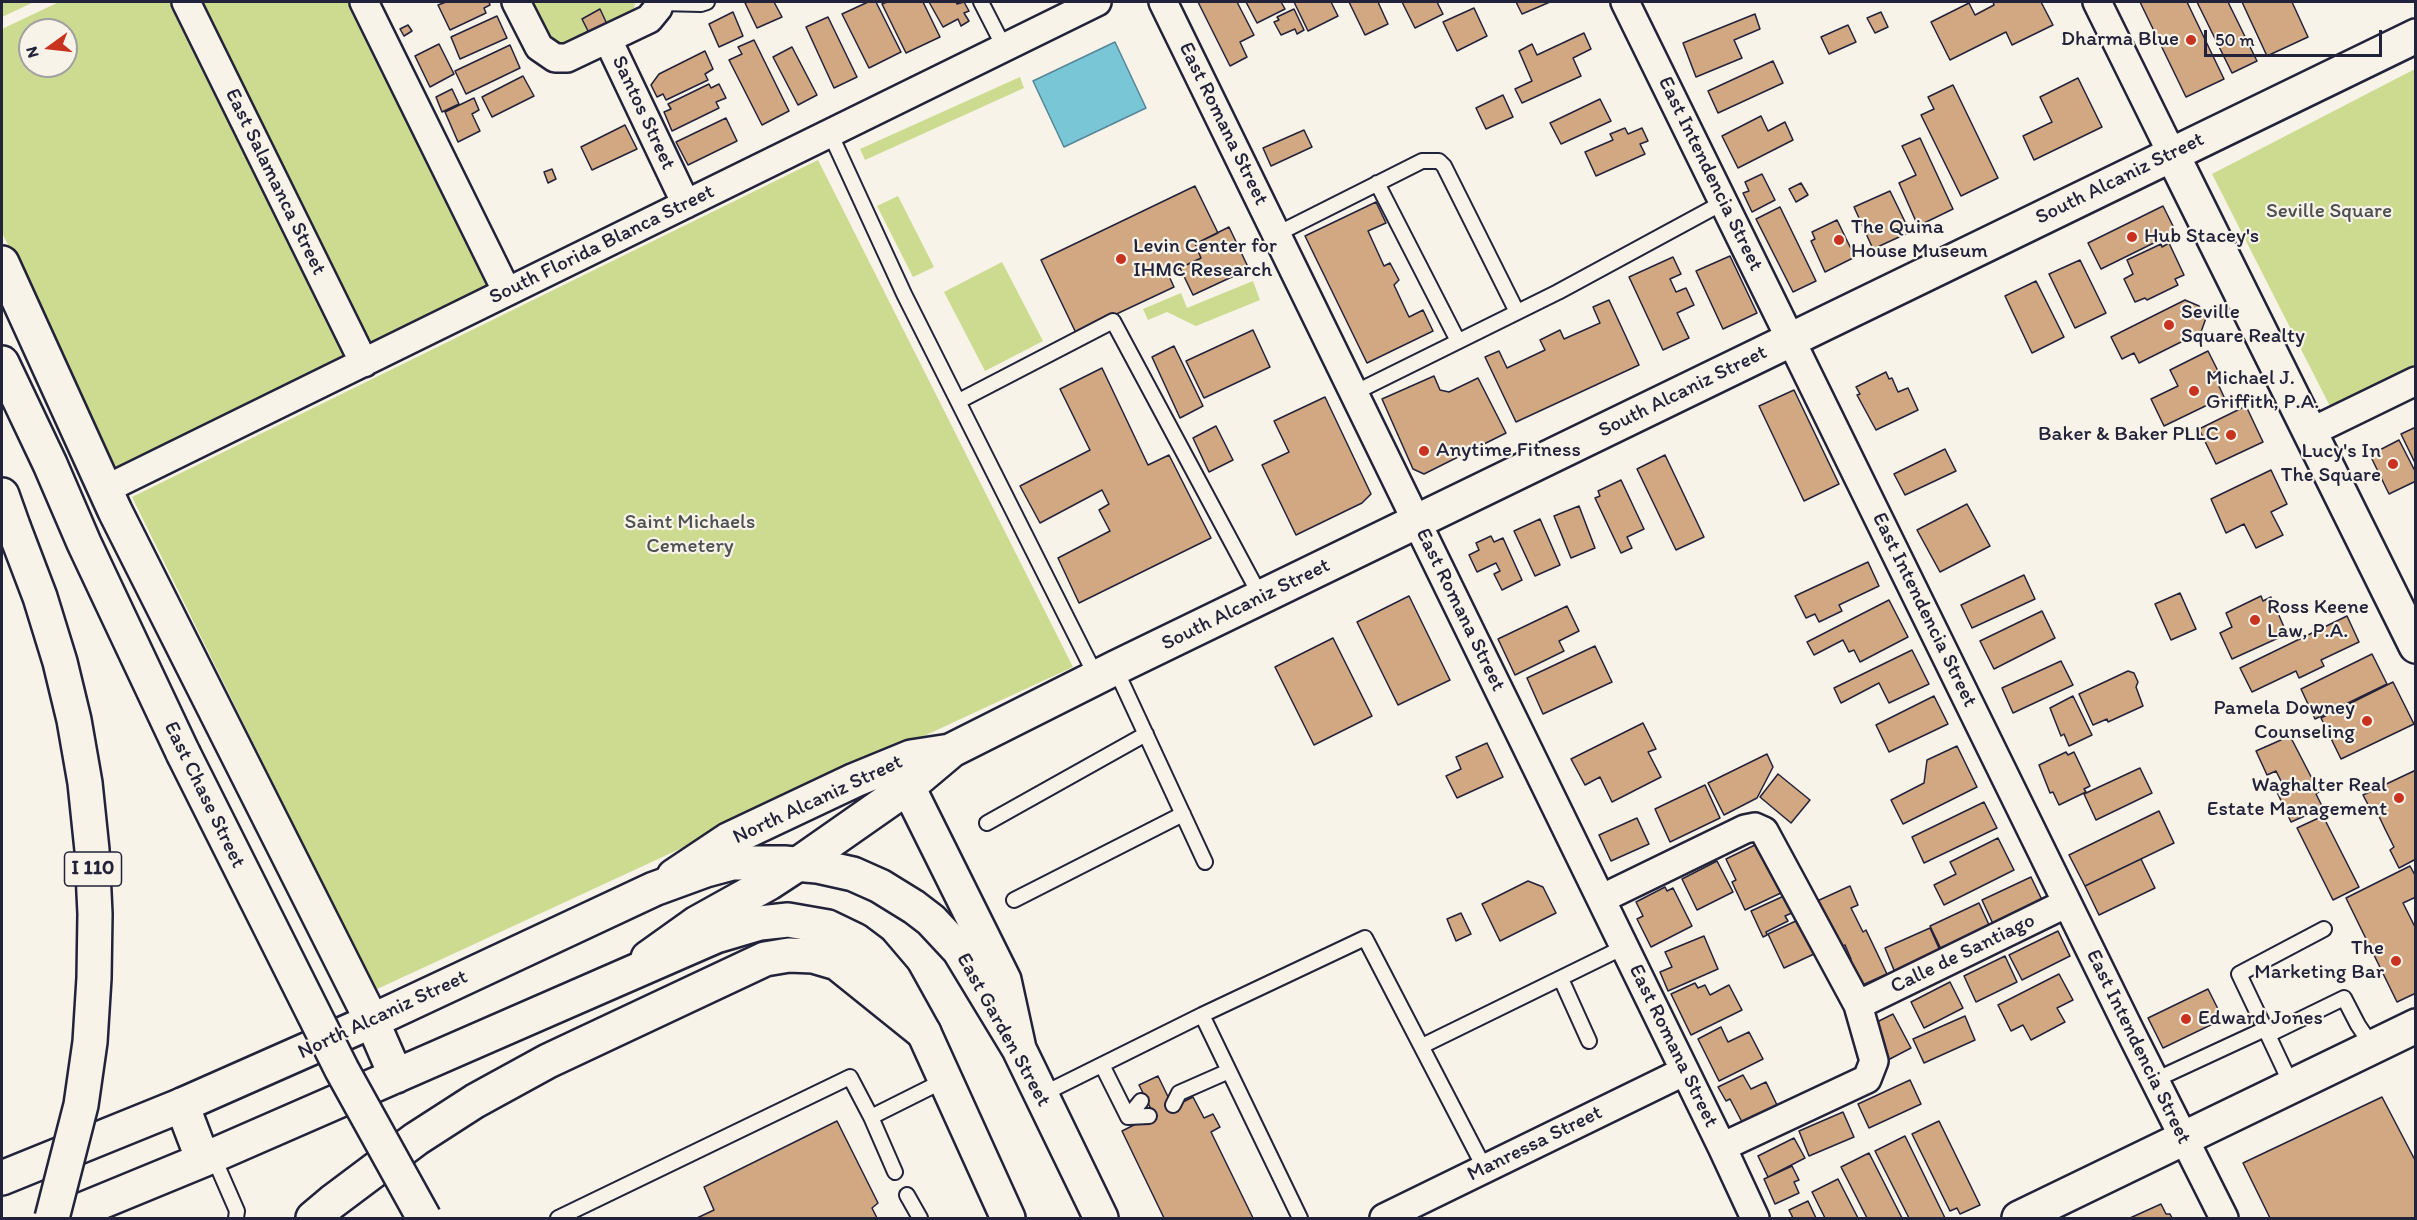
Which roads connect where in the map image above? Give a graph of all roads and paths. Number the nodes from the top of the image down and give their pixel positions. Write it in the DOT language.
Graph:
graph roads {
  1 [pos="186,2"];
  2 [pos="364,2"];
  3 [pos="516,2"];
  4 [pos="660,2"];
  5 [pos="707,2"];
  6 [pos="981,2"];
  7 [pos="1098,2"];
  8 [pos="1163,2"];
  9 [pos="1625,2"];
  10 [pos="2097,2"];
  11 [pos="2415,36"];
  12 [pos="608,39"];
  13 [pos="1004,47"];
  14 [pos="830,133"];
  15 [pos="2172,154"];
  16 [pos="1377,183"];
  17 [pos="1724,202"];
  18 [pos="686,204"];
  19 [pos="1276,234"];
  20 [pos="2,263"];
  21 [pos="507,292"];
  22 [pos="1517,312"];
  23 [pos="1792,339"];
  24 [pos="1458,341"];
  25 [pos="2,363"];
  26 [pos="363,363"];
  27 [pos="2415,381"];
  28 [pos="1354,393"];
  29 [pos="959,401"];
  30 [pos="2311,432"];
  31 [pos="106,489"];
  32 [pos="2,495"];
  33 [pos="1417,521"];
  34 [pos="1261,597"];
  35 [pos="2415,646"];
  36 [pos="1106,673"];
  37 [pos="1146,734"];
  38 [pos="951,750"];
  39 [pos="908,787"];
  40 [pos="1183,814"];
  41 [pos="987,822"];
  42 [pos="1205,862"];
  43 [pos="798,864"];
  44 [pos="654,889"];
  45 [pos="1601,899"];
  46 [pos="1014,900"];
  47 [pos="2067,903"];
  48 [pos="2324,928"];
  49 [pos="1624,947"];
  50 [pos="627,974"];
  51 [pos="1561,979"];
  52 [pos="1858,1005"];
  53 [pos="1202,1015"];
  54 [pos="372,1022"];
  55 [pos="2415,1026"];
  56 [pos="2266,1032"];
  57 [pos="924,1033"];
  58 [pos="1588,1041"];
  59 [pos="1422,1046"];
  60 [pos="2373,1047"];
  61 [pos="1019,1048"];
  62 [pos="1102,1065"];
  63 [pos="1229,1071"];
  64 [pos="1685,1071"];
  65 [pos="396,1076"];
  66 [pos="945,1080"];
  67 [pos="2155,1080"];
  68 [pos="2292,1086"];
  69 [pos="1041,1095"];
  70 [pos="1172,1096"];
  71 [pos="1141,1101"];
  72 [pos="182,1105"];
  73 [pos="1149,1116"];
  74 [pos="871,1117"];
  75 [pos="1128,1117"];
  76 [pos="2184,1138"];
  77 [pos="1722,1147"];
  78 [pos="208,1158"];
  79 [pos="1485,1169"];
  80 [pos="896,1172"];
  81 [pos="2,1178"];
  82 [pos="907,1195"];
  83 [pos="52,1218"];
  84 [pos="62,1218"];
  85 [pos="236,1218"];
  86 [pos="313,1218"];
  87 [pos="424,1218"];
  88 [pos="558,1218"];
  89 [pos="920,1218"];
  90 [pos="1008,1218"];
  91 [pos="1101,1218"];
  92 [pos="1300,1218"];
  93 [pos="1384,1218"];
  94 [pos="1755,1218"];
  95 [pos="2019,1218"];
  96 [pos="2224,1218"];
  1 -- 26 [label="street, East Salamanca Street"];
  2 -- 21 [label="street"];
  3 -- 12 [label="street, Santos Street"];
  4 -- 5 [label="lane"];
  4 -- 12 [label="street"];
  6 -- 13 [label="lane"];
  7 -- 13 [label="street, South Florida Blanca Street"];
  8 -- 19 [label="street, East Romana Street"];
  9 -- 17 [label="street, East Intendencia Street"];
  10 -- 15 [label="street"];
  11 -- 15 [label="main road, South Alcaniz Street"];
  12 -- 18 [label="street, Santos Street"];
  13 -- 14 [label="street, South Florida Blanca Street"];
  14 -- 18 [label="street, South Florida Blanca Street"];
  14 -- 29 [label="lane"];
  15 -- 23 [label="main road, South Alcaniz Street"];
  15 -- 30 [label="main road"];
  16 -- 19 [label="lane"];
  16 -- 22 [label="lane"];
  16 -- 24 [label="lane"];
  17 -- 22 [label="lane"];
  17 -- 23 [label="street, East Intendencia Street"];
  18 -- 21 [label="street, South Florida Blanca Street"];
  19 -- 28 [label="street, East Romana Street"];
  20 -- 31 [label="main road"];
  21 -- 26 [label="street, South Florida Blanca Street"];
  22 -- 24 [label="lane"];
  23 -- 33 [label="main road, South Alcaniz Street"];
  23 -- 47 [label="street, East Intendencia Street"];
  24 -- 28 [label="lane"];
  25 -- 87 [label="main road, East Chase Street, bridge"];
  26 -- 31 [label="street, South Florida Blanca Street"];
  27 -- 30 [label="street"];
  28 -- 33 [label="street, East Romana Street"];
  29 -- 34 [label="lane"];
  29 -- 36 [label="lane"];
  30 -- 35 [label="main road"];
  31 -- 54 [label="main road"];
  32 -- 83 [label="main road, I 110, bridge"];
  33 -- 34 [label="main road, South Alcaniz Street"];
  33 -- 45 [label="street, East Romana Street"];
  34 -- 36 [label="main road, South Alcaniz Street"];
  36 -- 37 [label="lane"];
  36 -- 38 [label="main road, South Alcaniz Street"];
  37 -- 40 [label="lane"];
  37 -- 41 [label="lane"];
  38 -- 39 [label="main road, North Alcaniz Street"];
  38 -- 44 [label="main road, North Alcaniz Street"];
  39 -- 43 [label="main road, North Alcaniz Street"];
  39 -- 61 [label="main road"];
  40 -- 42 [label="lane"];
  40 -- 46 [label="lane"];
  43 -- 44 [label="main road, East Garden Street"];
  43 -- 50 [label="main road, North Alcaniz Street"];
  43 -- 61 [label="main road, East Garden Street"];
  44 -- 54 [label="main road, North Alcaniz Street"];
  45 -- 49 [label="street, East Romana Street"];
  45 -- 52 [label="street"];
  47 -- 52 [label="street, Calle de Santiago"];
  47 -- 67 [label="street, East Intendencia Street"];
  48 -- 56 [label="lane"];
  49 -- 51 [label="lane"];
  49 -- 64 [label="street, East Romana Street"];
  50 -- 57 [label="main road"];
  50 -- 65 [label="main road, North Alcaniz Street"];
  51 -- 58 [label="lane"];
  51 -- 59 [label="lane"];
  52 -- 77 [label="street"];
  53 -- 59 [label="lane"];
  53 -- 62 [label="lane"];
  53 -- 63 [label="lane"];
  54 -- 65 [label="main road"];
  54 -- 72 [label="main road, North Alcaniz Street"];
  55 -- 60 [label="main road"];
  56 -- 60 [label="lane"];
  56 -- 67 [label="lane"];
  56 -- 68 [label="lane"];
  57 -- 66 [label="main road"];
  57 -- 86 [label="main road"];
  59 -- 79 [label="lane"];
  60 -- 68 [label="main road"];
  61 -- 69 [label="main road, East Garden Street"];
  62 -- 69 [label="lane"];
  62 -- 75 [label="lane"];
  63 -- 70 [label="lane"];
  63 -- 92 [label="lane"];
  64 -- 77 [label="street, East Romana Street"];
  64 -- 79 [label="street, Manressa Street"];
  65 -- 78 [label="main road, North Alcaniz Street"];
  66 -- 74 [label="lane"];
  66 -- 90 [label="main road"];
  67 -- 76 [label="street, East Intendencia Street"];
  68 -- 76 [label="main road"];
  69 -- 91 [label="main road, East Garden Street"];
  71 -- 75 [label="lane"];
  72 -- 78 [label="main road"];
  72 -- 81 [label="main road, North Alcaniz Street"];
  73 -- 75 [label="lane"];
  74 -- 80 [label="lane"];
  74 -- 88 [label="lane"];
  76 -- 95 [label="main road"];
  76 -- 96 [label="street, East Intendencia Street"];
  77 -- 94 [label="street, East Romana Street"];
  78 -- 84 [label="main road, North Alcaniz Street"];
  78 -- 85 [label="lane"];
  79 -- 93 [label="street, Manressa Street"];
  82 -- 89 [label="lane"];
}
